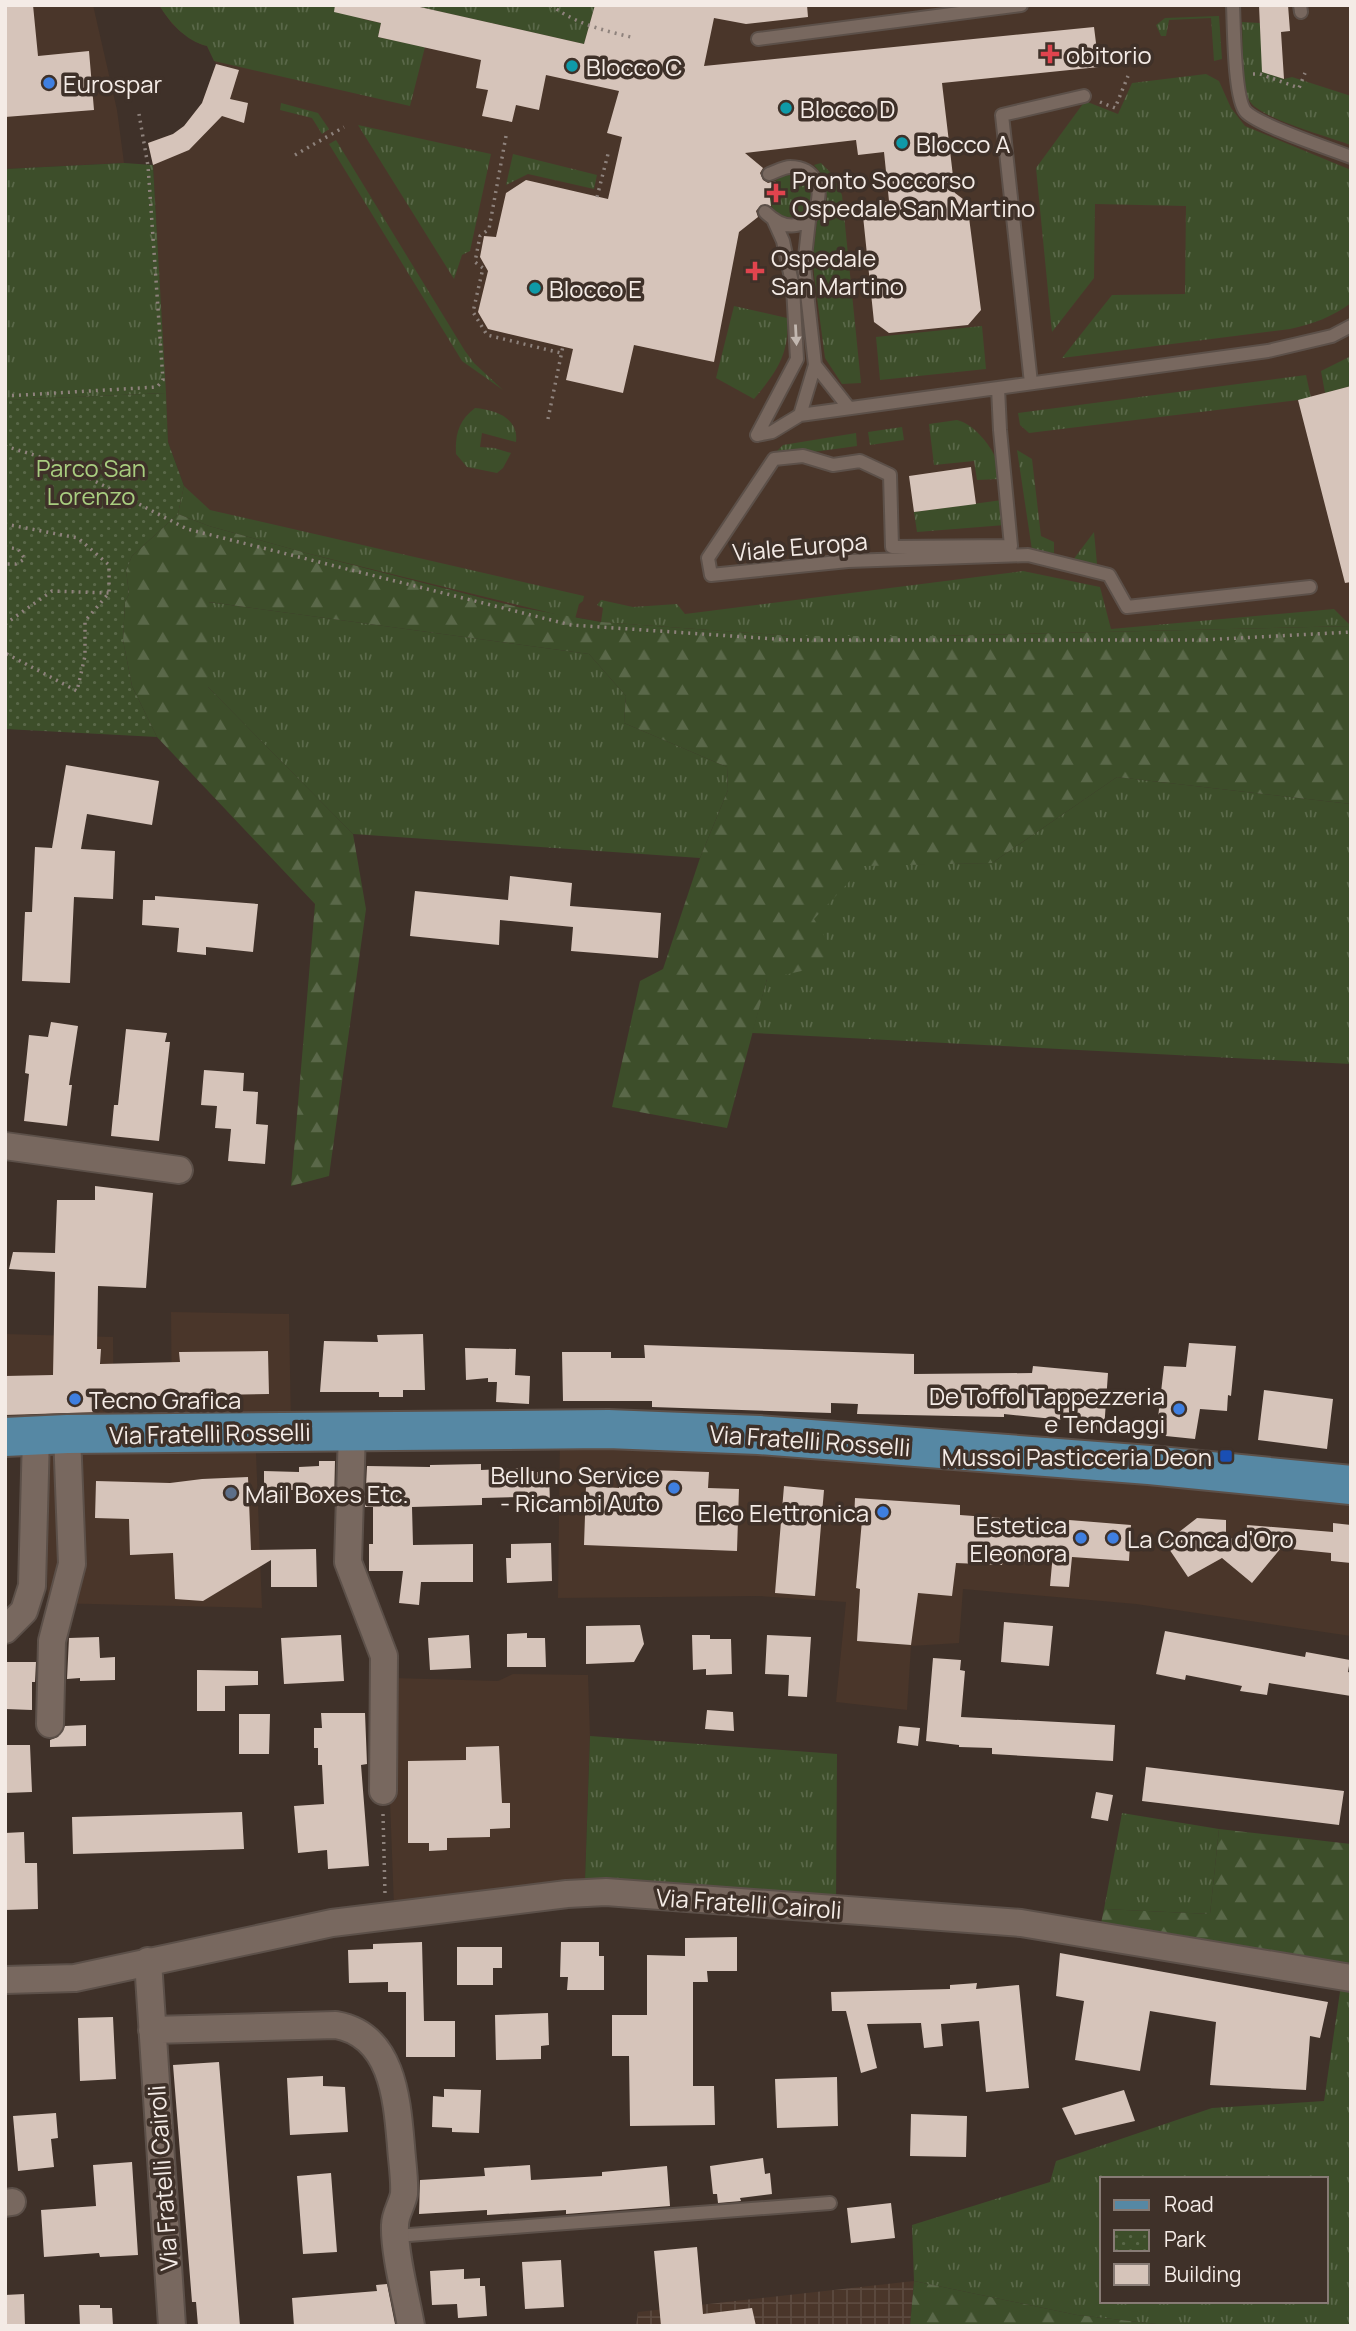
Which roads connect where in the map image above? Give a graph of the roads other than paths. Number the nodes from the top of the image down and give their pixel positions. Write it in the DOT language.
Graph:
graph roads {
  1 [pos="1021,5"];
  2 [pos="1233,5"];
  3 [pos="758,39"];
  4 [pos="1084,96"];
  5 [pos="1351,157"];
  6 [pos="769,174"];
  7 [pos="809,219"];
  8 [pos="1351,326"];
  9 [pos="815,365"];
  10 [pos="1031,383"];
  11 [pos="998,388"];
  12 [pos="849,408"];
  13 [pos="800,415"];
  14 [pos="1310,587"];
  15 [pos="5,1146"];
  16 [pos="179,1170"];
  17 [pos="352,1432"];
  18 [pos="36,1436"];
  19 [pos="1351,1485"];
  20 [pos="5,1630"];
  21 [pos="50,1724"];
  22 [pos="383,1791"];
  23 [pos="148,1961"];
  24 [pos="1351,1978"];
  25 [pos="5,1980"];
  26 [pos="152,2030"];
  27 [pos="830,2203"];
  28 [pos="396,2236"];
  29 [pos="172,2326"];
  30 [pos="411,2326"];
  1 -- 3 [label="lane"];
  2 -- 5 [label="lane"];
  4 -- 10 [label="lane"];
  6 -- 7 [label="lane"];
  7 -- 9 [label="lane"];
  7 -- 13 [label="lane, one-way"];
  8 -- 10 [label="lane"];
  9 -- 12 [label="lane"];
  9 -- 13 [label="lane"];
  10 -- 11 [label="lane"];
  11 -- 12 [label="lane"];
  11 -- 14 [label="lane, Viale Europa"];
  12 -- 13 [label="lane"];
  15 -- 16 [label="street"];
  17 -- 18 [label="main road, Via Fratelli Rosselli"];
  17 -- 19 [label="main road, Via Fratelli Rosselli"];
  17 -- 22 [label="street"];
  18 -- 20 [label="street"];
  18 -- 21 [label="street"];
  23 -- 24 [label="street, Via Fratelli Cairoli"];
  23 -- 25 [label="street, Via Fratelli Cairoli"];
  23 -- 26 [label="street, Via Fratelli Cairoli"];
  26 -- 28 [label="street"];
  26 -- 29 [label="street, Via Fratelli Cairoli"];
  27 -- 28 [label="lane"];
  28 -- 30 [label="street"];
}
